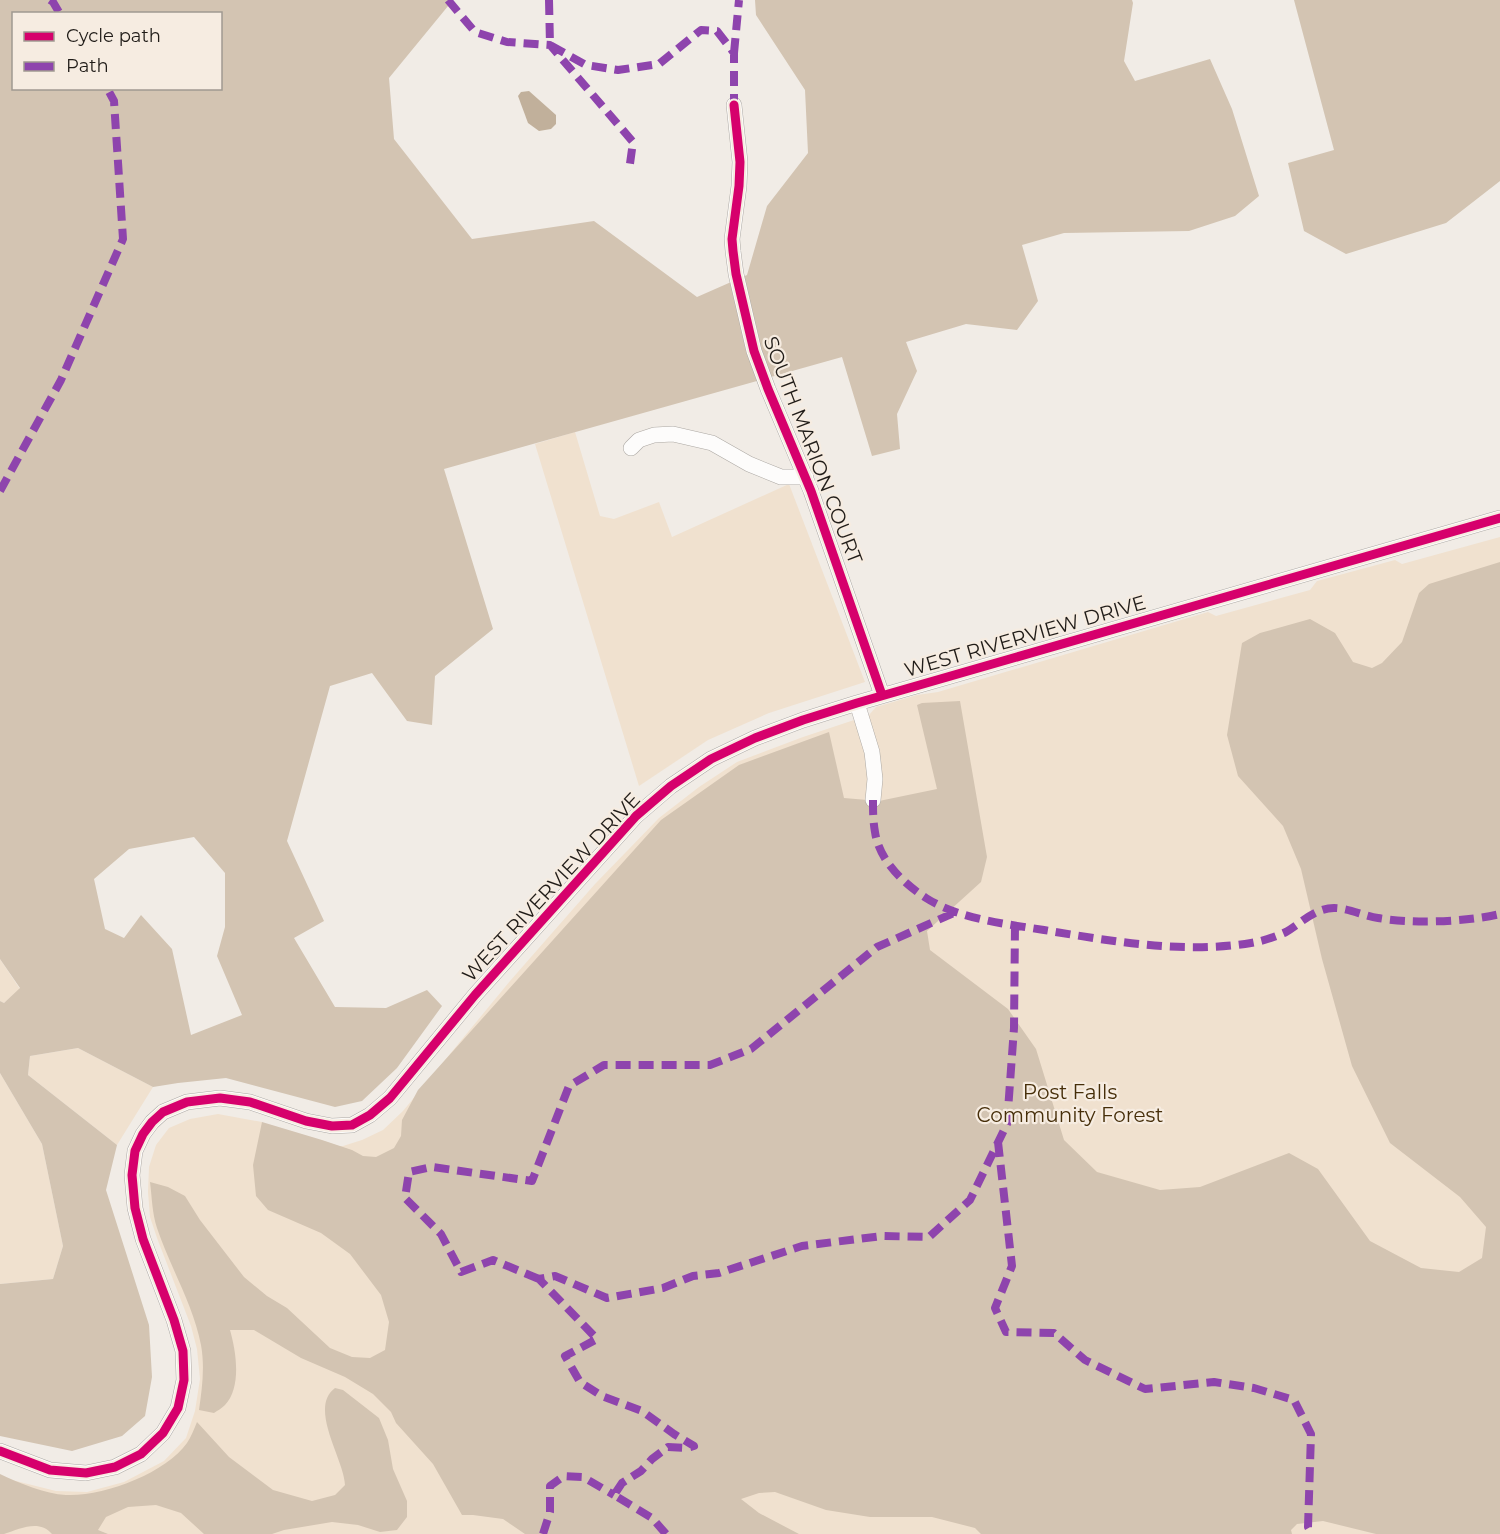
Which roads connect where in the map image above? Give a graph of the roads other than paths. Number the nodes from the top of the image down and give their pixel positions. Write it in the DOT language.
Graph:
graph roads {
  1 [pos="734,105"];
  2 [pos="631,448"];
  3 [pos="806,477"];
  4 [pos="1500,518"];
  5 [pos="882,695"];
  6 [pos="857,703"];
  7 [pos="873,800"];
  8 [pos="0,1451"];
  1 -- 3 [label="street, SOUTH MARION COURT"];
  2 -- 3 [label="street"];
  3 -- 5 [label="street, SOUTH MARION COURT"];
  4 -- 5 [label="street, WEST RIVERVIEW DRIVE"];
  5 -- 6 [label="street, WEST RIVERVIEW DRIVE"];
  6 -- 7 [label="street"];
  6 -- 8 [label="street, WEST RIVERVIEW DRIVE"];
}
